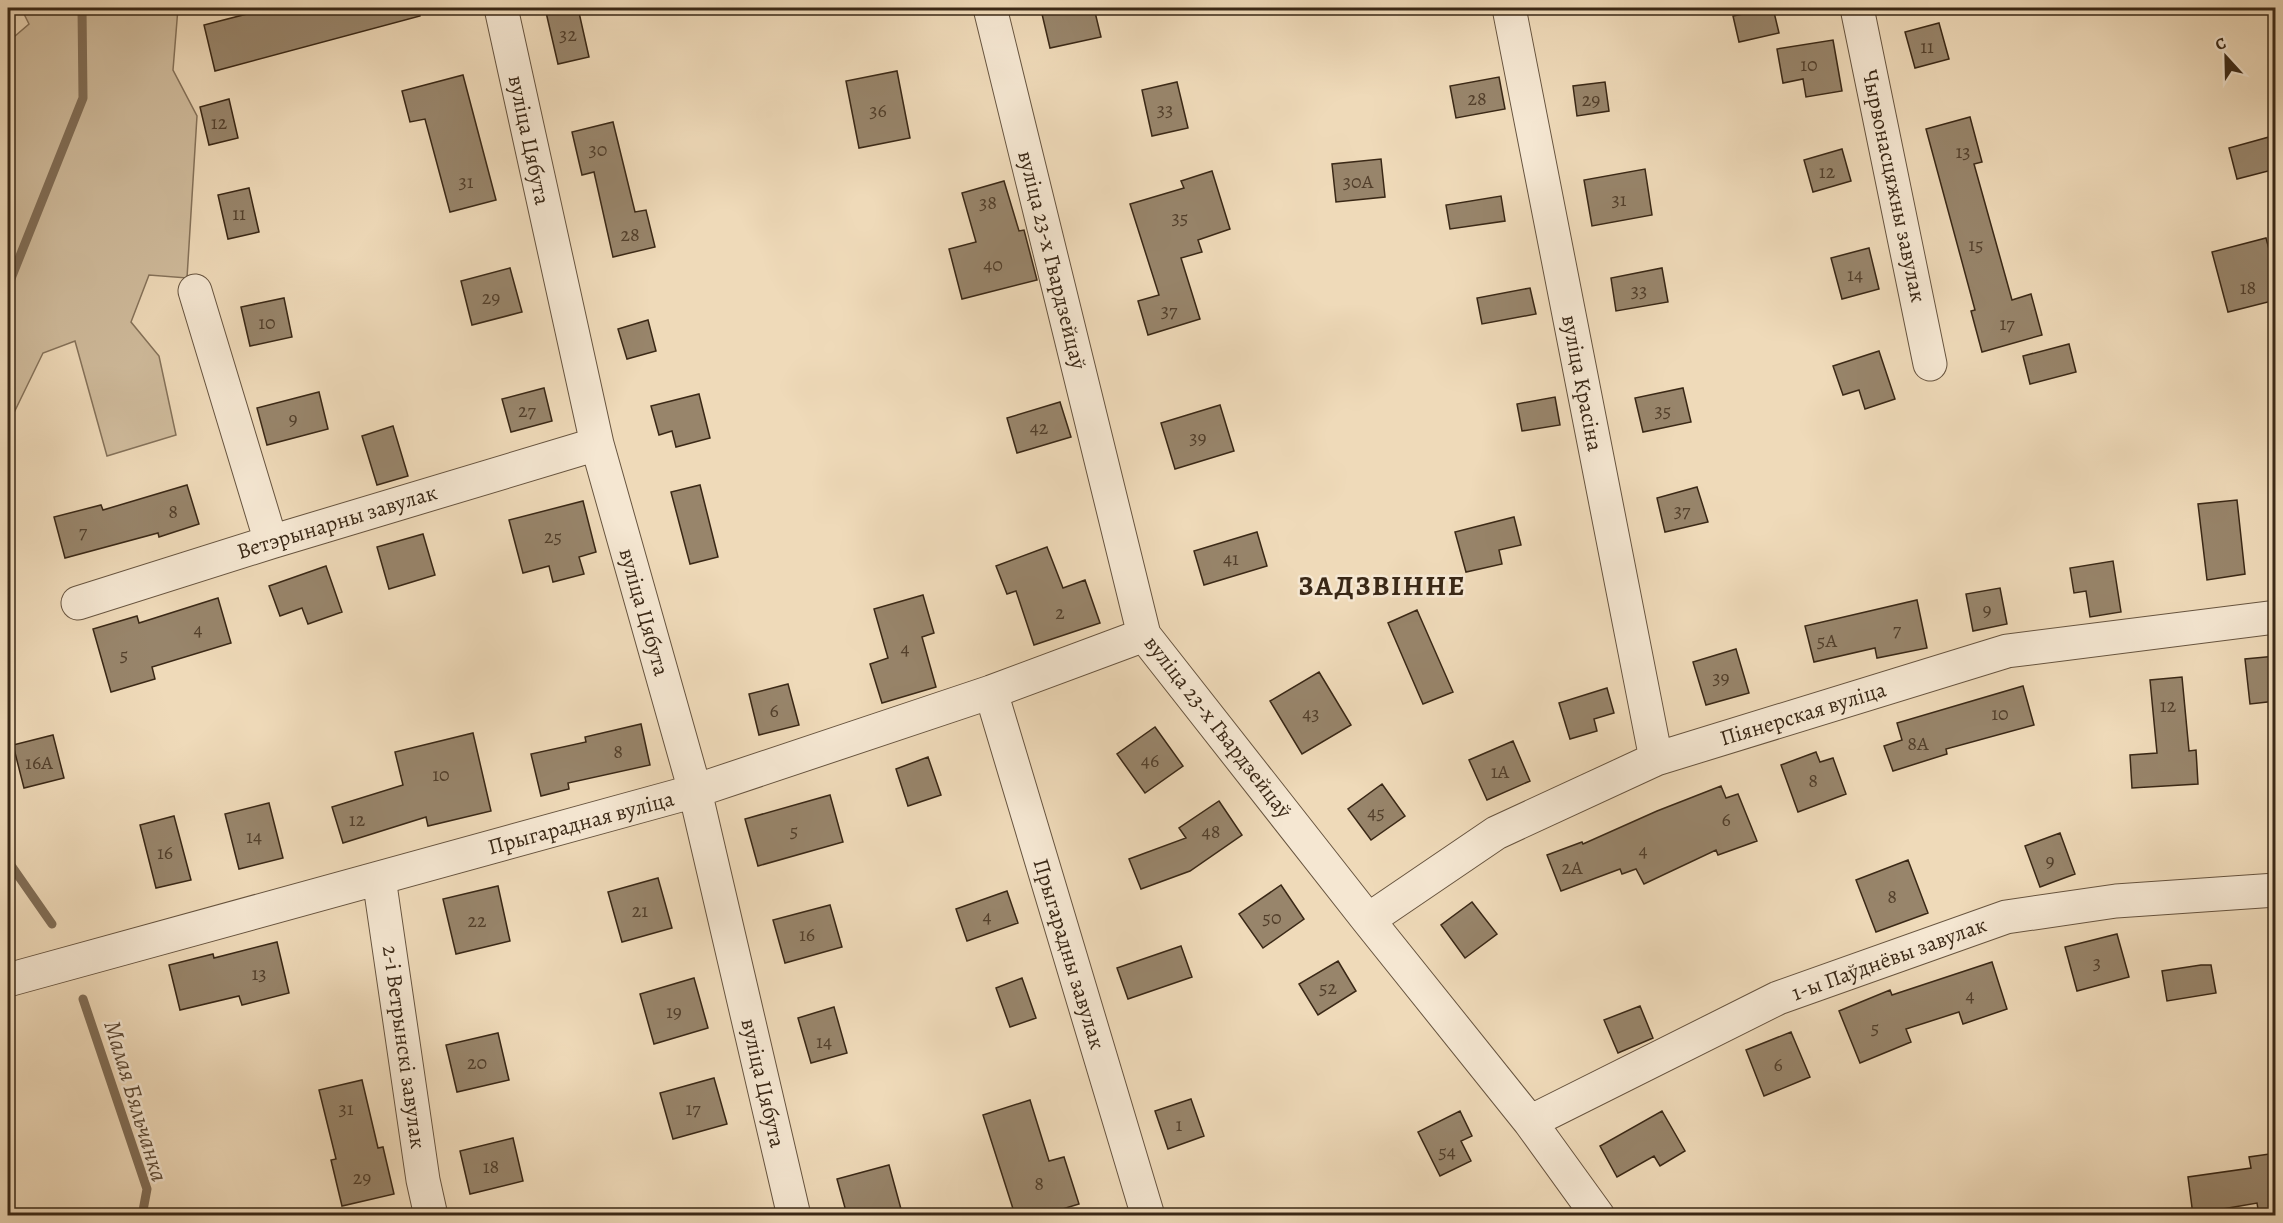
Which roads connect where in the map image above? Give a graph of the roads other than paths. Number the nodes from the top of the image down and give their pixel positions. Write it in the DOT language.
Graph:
graph roads {
  1 [pos="501,8"];
  2 [pos="990,8"];
  3 [pos="1509,8"];
  4 [pos="1857,8"];
  5 [pos="195,291"];
  6 [pos="1930,364"];
  7 [pos="597,444"];
  8 [pos="272,542"];
  9 [pos="78,603"];
  10 [pos="2276,617"];
  11 [pos="1144,635"];
  12 [pos="991,692"];
  13 [pos="1656,759"];
  14 [pos="694,791"];
  15 [pos="379,878"];
  16 [pos="2276,890"];
  17 [pos="1368,920"];
  18 [pos="8,980"];
  19 [pos="1530,1122"];
  20 [pos="431,1215"];
  21 [pos="795,1215"];
  22 [pos="1148,1215"];
  23 [pos="1598,1215"];
  1 -- 7 [label="street, вуліца Цябута"];
  2 -- 11 [label="street, вуліца 23-х Гвардзейцаў"];
  3 -- 13 [label="street, вуліца Красіна"];
  4 -- 6 [label="street, Чырвонасцяжны завулак"];
  5 -- 8 [label="street"];
  7 -- 8 [label="street, Ветэрынарны завулак"];
  7 -- 14 [label="street, вуліца Цябута"];
  8 -- 9 [label="street, Ветэрынарны завулак"];
  10 -- 13 [label="street, Піянерская вуліца"];
  11 -- 12 [label="street, Прыгарадная вуліца"];
  11 -- 17 [label="street, вуліца 23-х Гвардзейцаў"];
  12 -- 14 [label="street, Прыгарадная вуліца"];
  12 -- 22 [label="street, Прыгарадны завулак"];
  13 -- 17 [label="street, Піянерская вуліца"];
  14 -- 15 [label="street, Прыгарадная вуліца"];
  14 -- 21 [label="street, вуліца Цябута"];
  15 -- 18 [label="street, Прыгарадная вуліца"];
  15 -- 20 [label="street, 2-і Ветрынскі завулак"];
  16 -- 19 [label="street, 1-ы Паўднёвы завулак"];
  17 -- 19 [label="street, вуліца 23-х Гвардзейцаў"];
  19 -- 23 [label="street, вуліца 23-х Гвардзейцаў"];
}
